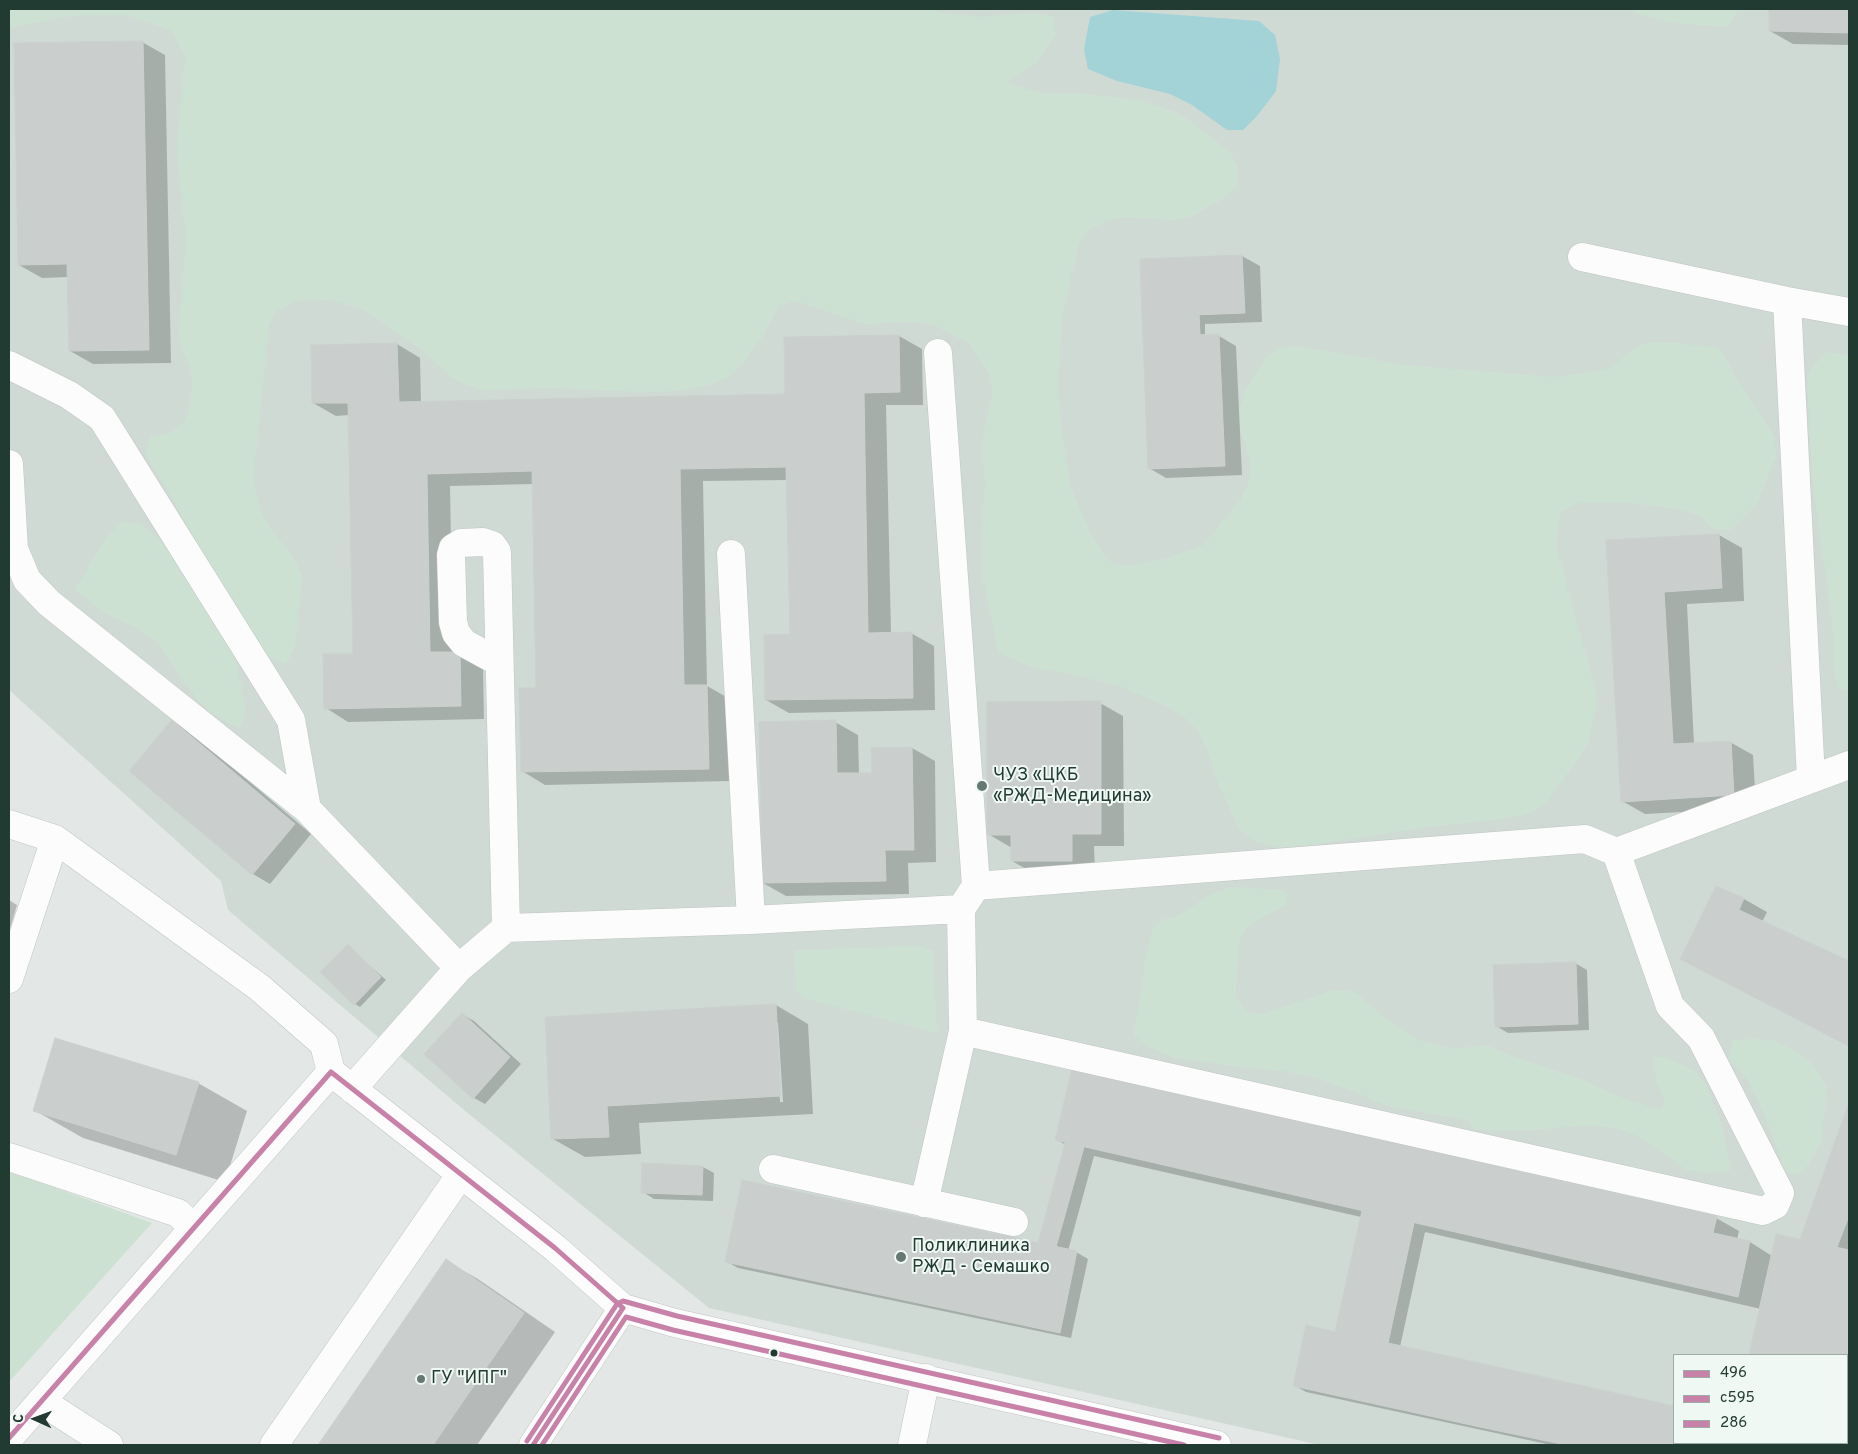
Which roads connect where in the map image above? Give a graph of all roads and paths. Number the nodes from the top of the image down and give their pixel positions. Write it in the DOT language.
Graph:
graph roads {
  1 [pos="1582,257"];
  2 [pos="1787,301"];
  3 [pos="1849,312"];
  4 [pos="938,353"];
  5 [pos="9,365"];
  6 [pos="9,464"];
  7 [pos="731,554"];
  8 [pos="498,662"];
  9 [pos="1849,766"];
  10 [pos="1810,779"];
  11 [pos="308,809"];
  12 [pos="9,824"];
  13 [pos="55,839"];
  14 [pos="1616,852"];
  15 [pos="976,886"];
  16 [pos="961,909"];
  17 [pos="751,920"];
  18 [pos="506,928"];
  19 [pos="459,968"];
  20 [pos="9,979"];
  21 [pos="963,1031"];
  22 [pos="331,1072"];
  23 [pos="352,1089"];
  24 [pos="9,1157"];
  25 [pos="773,1169"];
  26 [pos="461,1174"];
  27 [pos="924,1202"];
  28 [pos="1014,1222"];
  29 [pos="194,1227"];
  30 [pos="623,1308"];
  31 [pos="926,1378"];
  32 [pos="41,1401"];
  33 [pos="9,1438"];
  34 [pos="109,1445"];
  35 [pos="274,1445"];
  36 [pos="533,1445"];
  37 [pos="912,1445"];
  38 [pos="1217,1445"];
  1 -- 2 [label="street"];
  2 -- 3 [label="street"];
  2 -- 10 [label="street"];
  4 -- 15 [label="street"];
  5 -- 11 [label="street"];
  6 -- 11 [label="street"];
  7 -- 17 [label="street"];
  8 -- 18 [label="street"];
  9 -- 10 [label="street"];
  10 -- 14 [label="street"];
  11 -- 19 [label="street"];
  12 -- 13 [label="street"];
  13 -- 20 [label="street"];
  13 -- 22 [label="street"];
  14 -- 15 [label="street"];
  14 -- 21 [label="street"];
  15 -- 16 [label="street"];
  16 -- 17 [label="street"];
  16 -- 21 [label="street"];
  17 -- 18 [label="street"];
  18 -- 19 [label="street"];
  19 -- 23 [label="street"];
  21 -- 27 [label="street"];
  22 -- 23 [label="street"];
  22 -- 29 [label="street"];
  23 -- 26 [label="street"];
  24 -- 29 [label="street"];
  25 -- 27 [label="street"];
  26 -- 30 [label="street"];
  26 -- 35 [label="street"];
  27 -- 28 [label="street"];
  29 -- 32 [label="street"];
  30 -- 31 [label="street"];
  30 -- 36 [label="street"];
  31 -- 37 [label="street"];
  31 -- 38 [label="street"];
  32 -- 33 [label="street"];
  32 -- 34 [label="street"];
}
